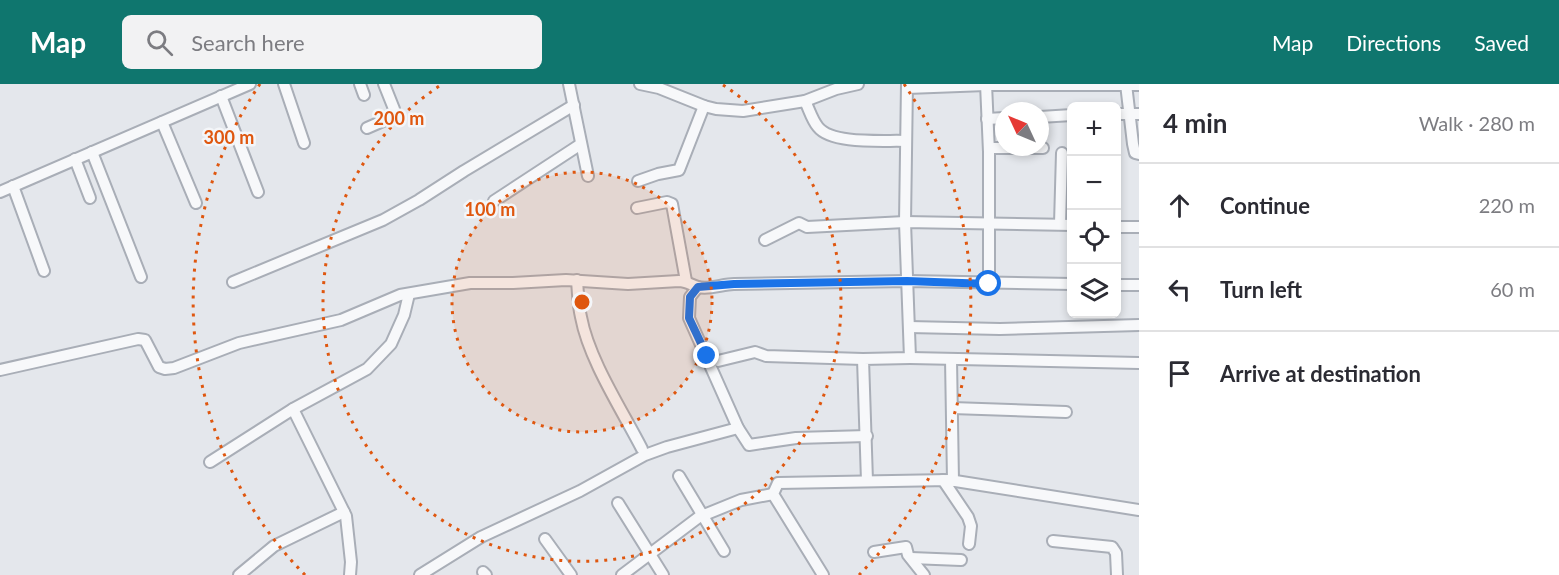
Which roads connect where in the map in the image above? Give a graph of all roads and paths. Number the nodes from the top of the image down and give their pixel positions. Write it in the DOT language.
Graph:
graph roads {
  1 [pos="284,84"];
  2 [pos="360,84"];
  3 [pos="384,84"];
  4 [pos="569,84"];
  5 [pos="640,84"];
  6 [pos="858,84"];
  7 [pos="986,84"];
  8 [pos="1126,84"];
  9 [pos="243,85"];
  10 [pos="1139,85"];
  11 [pos="907,86"];
  12 [pos="364,95"];
  13 [pos="221,96"];
  14 [pos="805,101"];
  15 [pos="573,105"];
  16 [pos="704,106"];
  17 [pos="1134,113"];
  18 [pos="1067,115"];
  19 [pos="1049,116"];
  20 [pos="987,119"];
  21 [pos="995,119"];
  22 [pos="162,122"];
  23 [pos="367,128"];
  24 [pos="906,141"];
  25 [pos="304,143"];
  26 [pos="581,144"];
  27 [pos="989,148"];
  28 [pos="995,148"];
  29 [pos="92,152"];
  30 [pos="1062,153"];
  31 [pos="1139,154"];
  32 [pos="75,159"];
  33 [pos="588,176"];
  34 [pos="638,181"];
  35 [pos="13,186"];
  36 [pos="0,192"];
  37 [pos="258,192"];
  38 [pos="90,198"];
  39 [pos="494,201"];
  40 [pos="196,203"];
  41 [pos="637,208"];
  42 [pos="905,222"];
  43 [pos="1066,224"];
  44 [pos="989,225"];
  45 [pos="1139,226"];
  46 [pos="1121,227"];
  47 [pos="765,240"];
  48 [pos="44,271"];
  49 [pos="141,277"];
  50 [pos="577,280"];
  51 [pos="686,281"];
  52 [pos="907,281"];
  53 [pos="233,282"];
  54 [pos="989,284"];
  55 [pos="1067,284"];
  56 [pos="1121,285"];
  57 [pos="1139,285"];
  58 [pos="698,287"];
  59 [pos="409,294"];
  60 [pos="1139,326"];
  61 [pos="909,327"];
  62 [pos="910,358"];
  63 [pos="864,359"];
  64 [pos="951,359"];
  65 [pos="718,361"];
  66 [pos="1139,363"];
  67 [pos="0,370"];
  68 [pos="952,408"];
  69 [pos="293,409"];
  70 [pos="1066,412"];
  71 [pos="738,428"];
  72 [pos="867,436"];
  73 [pos="642,450"];
  74 [pos="210,462"];
  75 [pos="678,476"];
  76 [pos="948,480"];
  77 [pos="867,481"];
  78 [pos="773,494"];
  79 [pos="618,503"];
  80 [pos="1139,510"];
  81 [pos="344,512"];
  82 [pos="701,516"];
  83 [pos="545,538"];
  84 [pos="1053,541"];
  85 [pos="969,544"];
  86 [pos="724,551"];
  87 [pos="874,552"];
  88 [pos="650,554"];
  89 [pos="911,558"];
  90 [pos="961,560"];
  91 [pos="239,575"];
  92 [pos="350,575"];
  93 [pos="420,575"];
  94 [pos="572,575"];
  95 [pos="622,575"];
  96 [pos="663,575"];
  97 [pos="823,575"];
  98 [pos="924,575"];
  99 [pos="1117,575"];
  1 -- 25 [label="street"];
  2 -- 12 [label="street"];
  3 -- 23 [label="street"];
  4 -- 15 [label="street"];
  5 -- 16 [label="street"];
  6 -- 14 [label="street"];
  7 -- 8 [label="street"];
  7 -- 11 [label="street"];
  7 -- 20 [label="street"];
  8 -- 10 [label="street"];
  8 -- 17 [label="street"];
  9 -- 13 [label="street"];
  11 -- 24 [label="street"];
  13 -- 22 [label="street"];
  13 -- 37 [label="street"];
  14 -- 16 [label="street"];
  14 -- 24 [label="street"];
  15 -- 26 [label="street"];
  15 -- 53 [label="street"];
  16 -- 34 [label="street"];
  17 -- 31 [label="street"];
  18 -- 19 [label="street"];
  20 -- 21 [label="street"];
  20 -- 27 [label="street"];
  22 -- 29 [label="street"];
  22 -- 40 [label="street"];
  24 -- 42 [label="street"];
  26 -- 33 [label="street"];
  26 -- 39 [label="street"];
  27 -- 28 [label="street"];
  27 -- 44 [label="street"];
  29 -- 32 [label="street"];
  29 -- 49 [label="street"];
  30 -- 43 [label="street"];
  32 -- 35 [label="street"];
  32 -- 38 [label="street"];
  35 -- 36 [label="street"];
  35 -- 48 [label="street"];
  41 -- 51 [label="street"];
  42 -- 44 [label="street"];
  42 -- 47 [label="street"];
  42 -- 52 [label="street"];
  43 -- 44 [label="street"];
  44 -- 54 [label="street"];
  45 -- 46 [label="street"];
  50 -- 51 [label="street"];
  50 -- 59 [label="street"];
  50 -- 73 [label="street"];
  51 -- 58 [label="street"];
  52 -- 54 [label="street"];
  52 -- 58 [label="street"];
  52 -- 61 [label="street"];
  54 -- 55 [label="street"];
  56 -- 57 [label="street"];
  58 -- 71 [label="street"];
  59 -- 67 [label="street"];
  59 -- 69 [label="street"];
  60 -- 61 [label="street"];
  61 -- 62 [label="street"];
  62 -- 63 [label="street"];
  62 -- 64 [label="street"];
  63 -- 65 [label="street"];
  63 -- 72 [label="street"];
  64 -- 66 [label="street"];
  64 -- 68 [label="street"];
  68 -- 70 [label="street"];
  68 -- 76 [label="street"];
  69 -- 74 [label="street"];
  69 -- 81 [label="street"];
  71 -- 72 [label="street"];
  71 -- 93 [label="street"];
  72 -- 77 [label="street"];
  75 -- 82 [label="street"];
  76 -- 77 [label="street"];
  76 -- 80 [label="street"];
  76 -- 85 [label="street"];
  77 -- 78 [label="street"];
  78 -- 82 [label="street"];
  78 -- 97 [label="street"];
  79 -- 88 [label="street"];
  81 -- 91 [label="street"];
  81 -- 92 [label="street"];
  82 -- 86 [label="street"];
  82 -- 88 [label="street"];
  83 -- 94 [label="street"];
  84 -- 99 [label="street"];
  87 -- 89 [label="street"];
  88 -- 95 [label="street"];
  88 -- 96 [label="street"];
  89 -- 90 [label="street"];
  89 -- 98 [label="street"];
}
